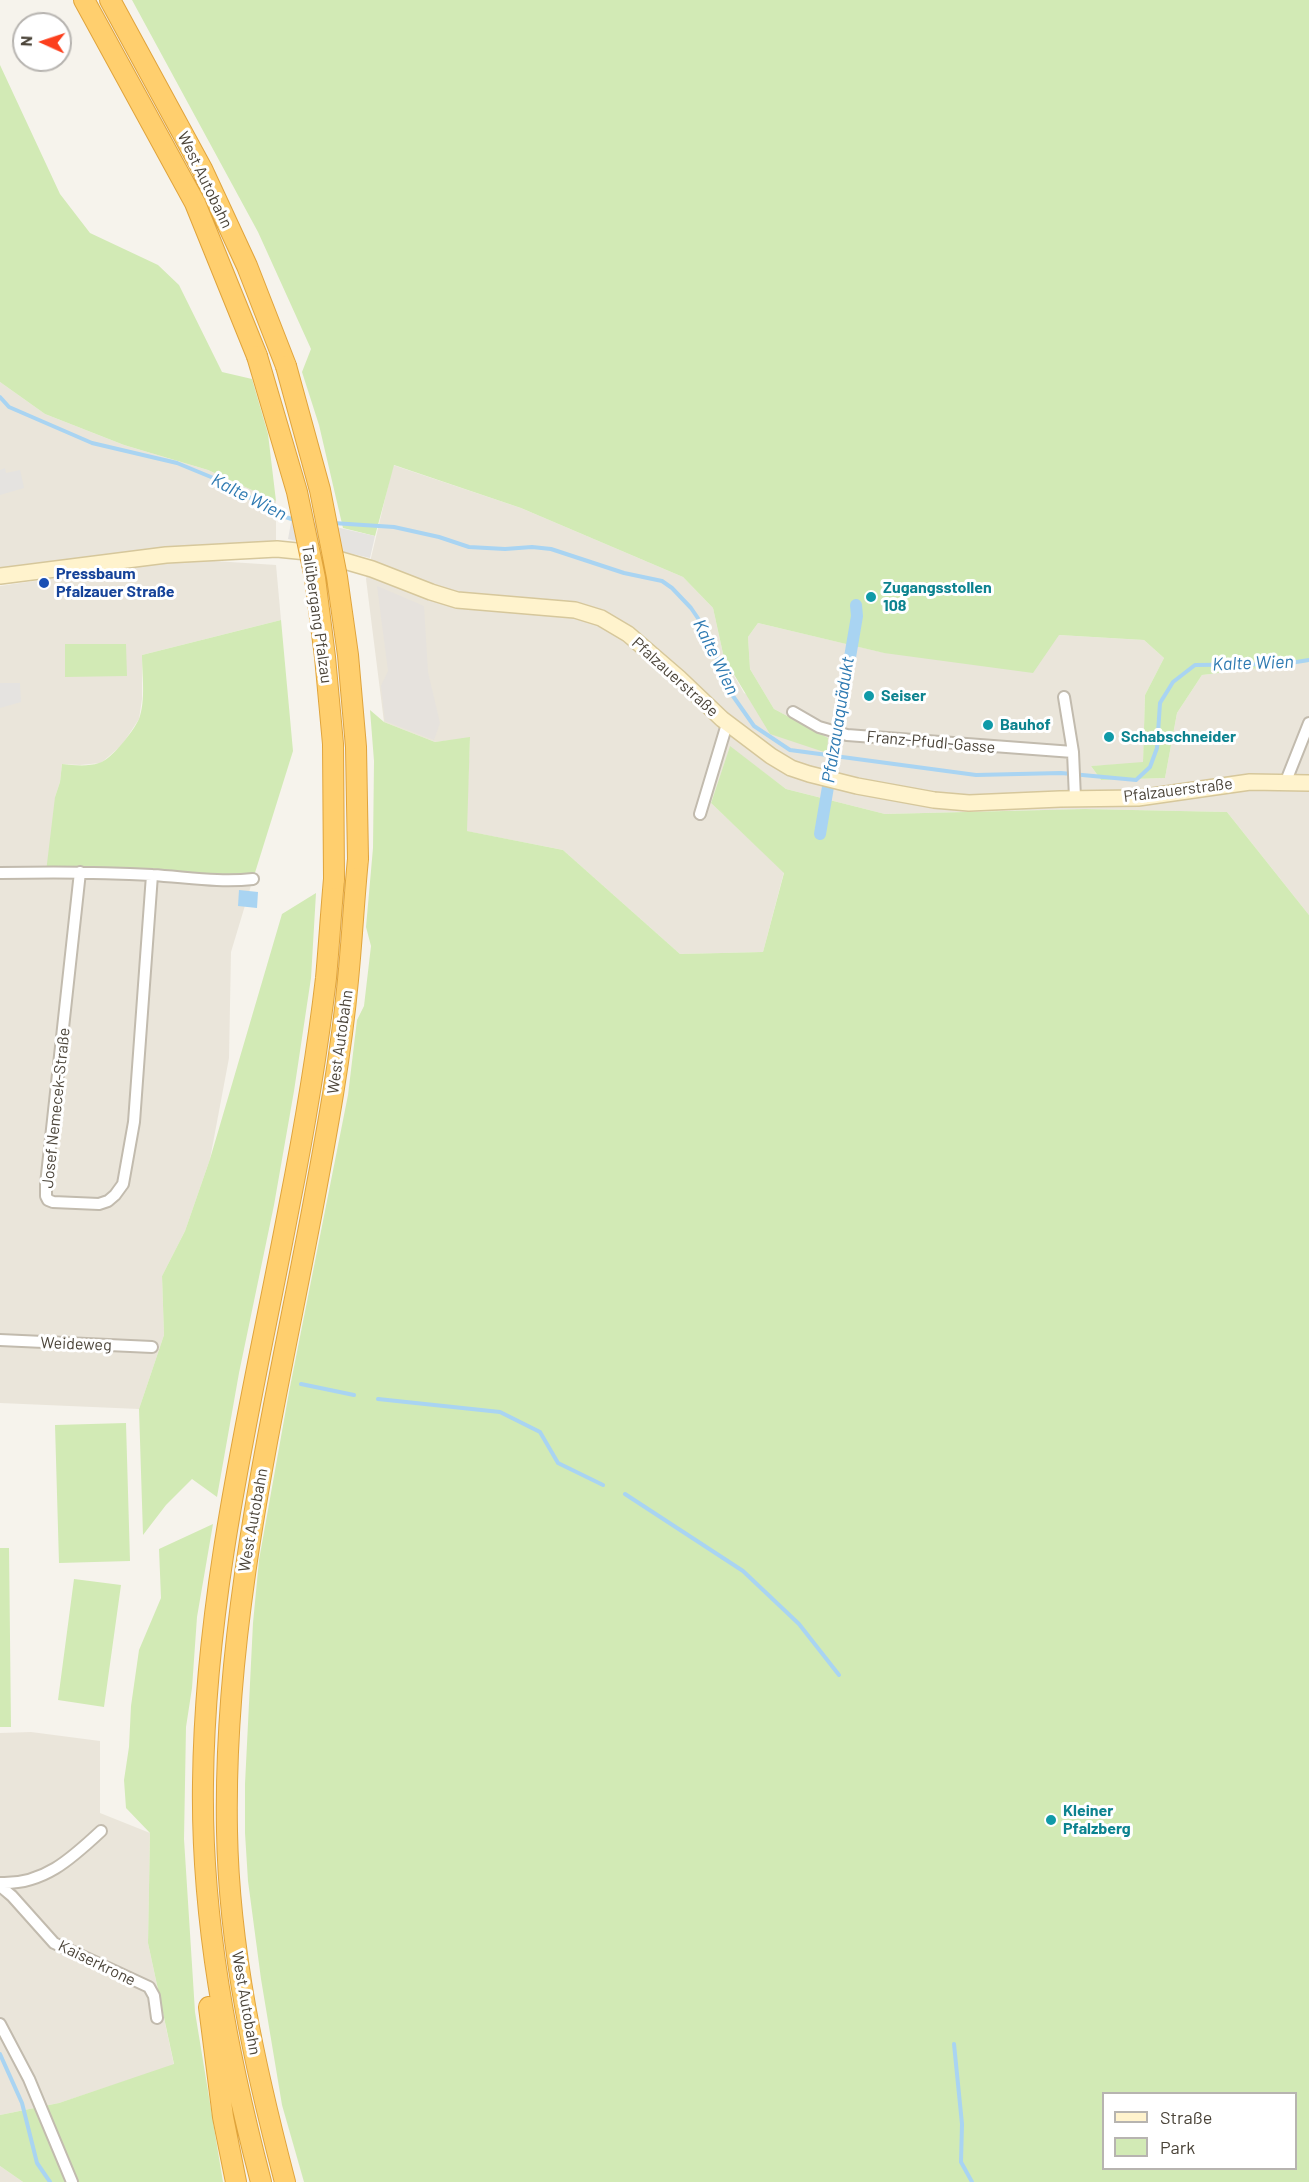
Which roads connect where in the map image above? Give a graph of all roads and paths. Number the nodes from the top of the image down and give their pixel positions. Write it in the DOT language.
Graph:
graph roads {
  1 [pos="84,0"];
  2 [pos="110,0"];
  3 [pos="257,356"];
  4 [pos="286,366"];
  5 [pos="0,576"];
  6 [pos="1064,697"];
  7 [pos="794,712"];
  8 [pos="1309,723"];
  9 [pos="727,724"];
  10 [pos="1074,756"];
  11 [pos="1286,781"];
  12 [pos="1309,783"];
  13 [pos="1075,791"];
  14 [pos="700,814"];
  15 [pos="357,859"];
  16 [pos="80,872"];
  17 [pos="0,873"];
  18 [pos="152,875"];
  19 [pos="253,879"];
  20 [pos="334,879"];
  21 [pos="0,1340"];
  22 [pos="152,1347"];
  23 [pos="101,1831"];
  24 [pos="0,1885"];
  25 [pos="208,1909"];
  26 [pos="157,2018"];
  27 [pos="0,2024"];
  28 [pos="72,2182"];
  29 [pos="236,2182"];
  30 [pos="261,2182"];
  31 [pos="285,2182"];
  1 -- 3 [label="highway, West Autobahn"];
  2 -- 4 [label="highway, West Autobahn"];
  3 -- 20 [label="highway, Talübergang Pfalzau, bridge"];
  4 -- 15 [label="highway, Talübergang Pfalzau, bridge"];
  5 -- 9 [label="street, Pfalzauerstraße"];
  6 -- 10 [label="street"];
  7 -- 10 [label="street, Franz-Pfudl-Gasse"];
  8 -- 11 [label="street"];
  9 -- 13 [label="street, Pfalzauerstraße"];
  9 -- 14 [label="street"];
  10 -- 13 [label="street"];
  11 -- 12 [label="street, Pfalzauerstraße"];
  11 -- 13 [label="street, Pfalzauerstraße"];
  15 -- 31 [label="highway, West Autobahn"];
  16 -- 17 [label="street"];
  16 -- 18 [label="street"];
  16 -- 18 [label="street, Josef Nemecek-Straße"];
  18 -- 19 [label="street"];
  20 -- 25 [label="highway, West Autobahn"];
  21 -- 22 [label="street, Weideweg"];
  23 -- 24 [label="street"];
  24 -- 26 [label="street, Kaiserkrone"];
  25 -- 29 [label="highway"];
  25 -- 30 [label="highway, West Autobahn"];
  27 -- 28 [label="street"];
}
